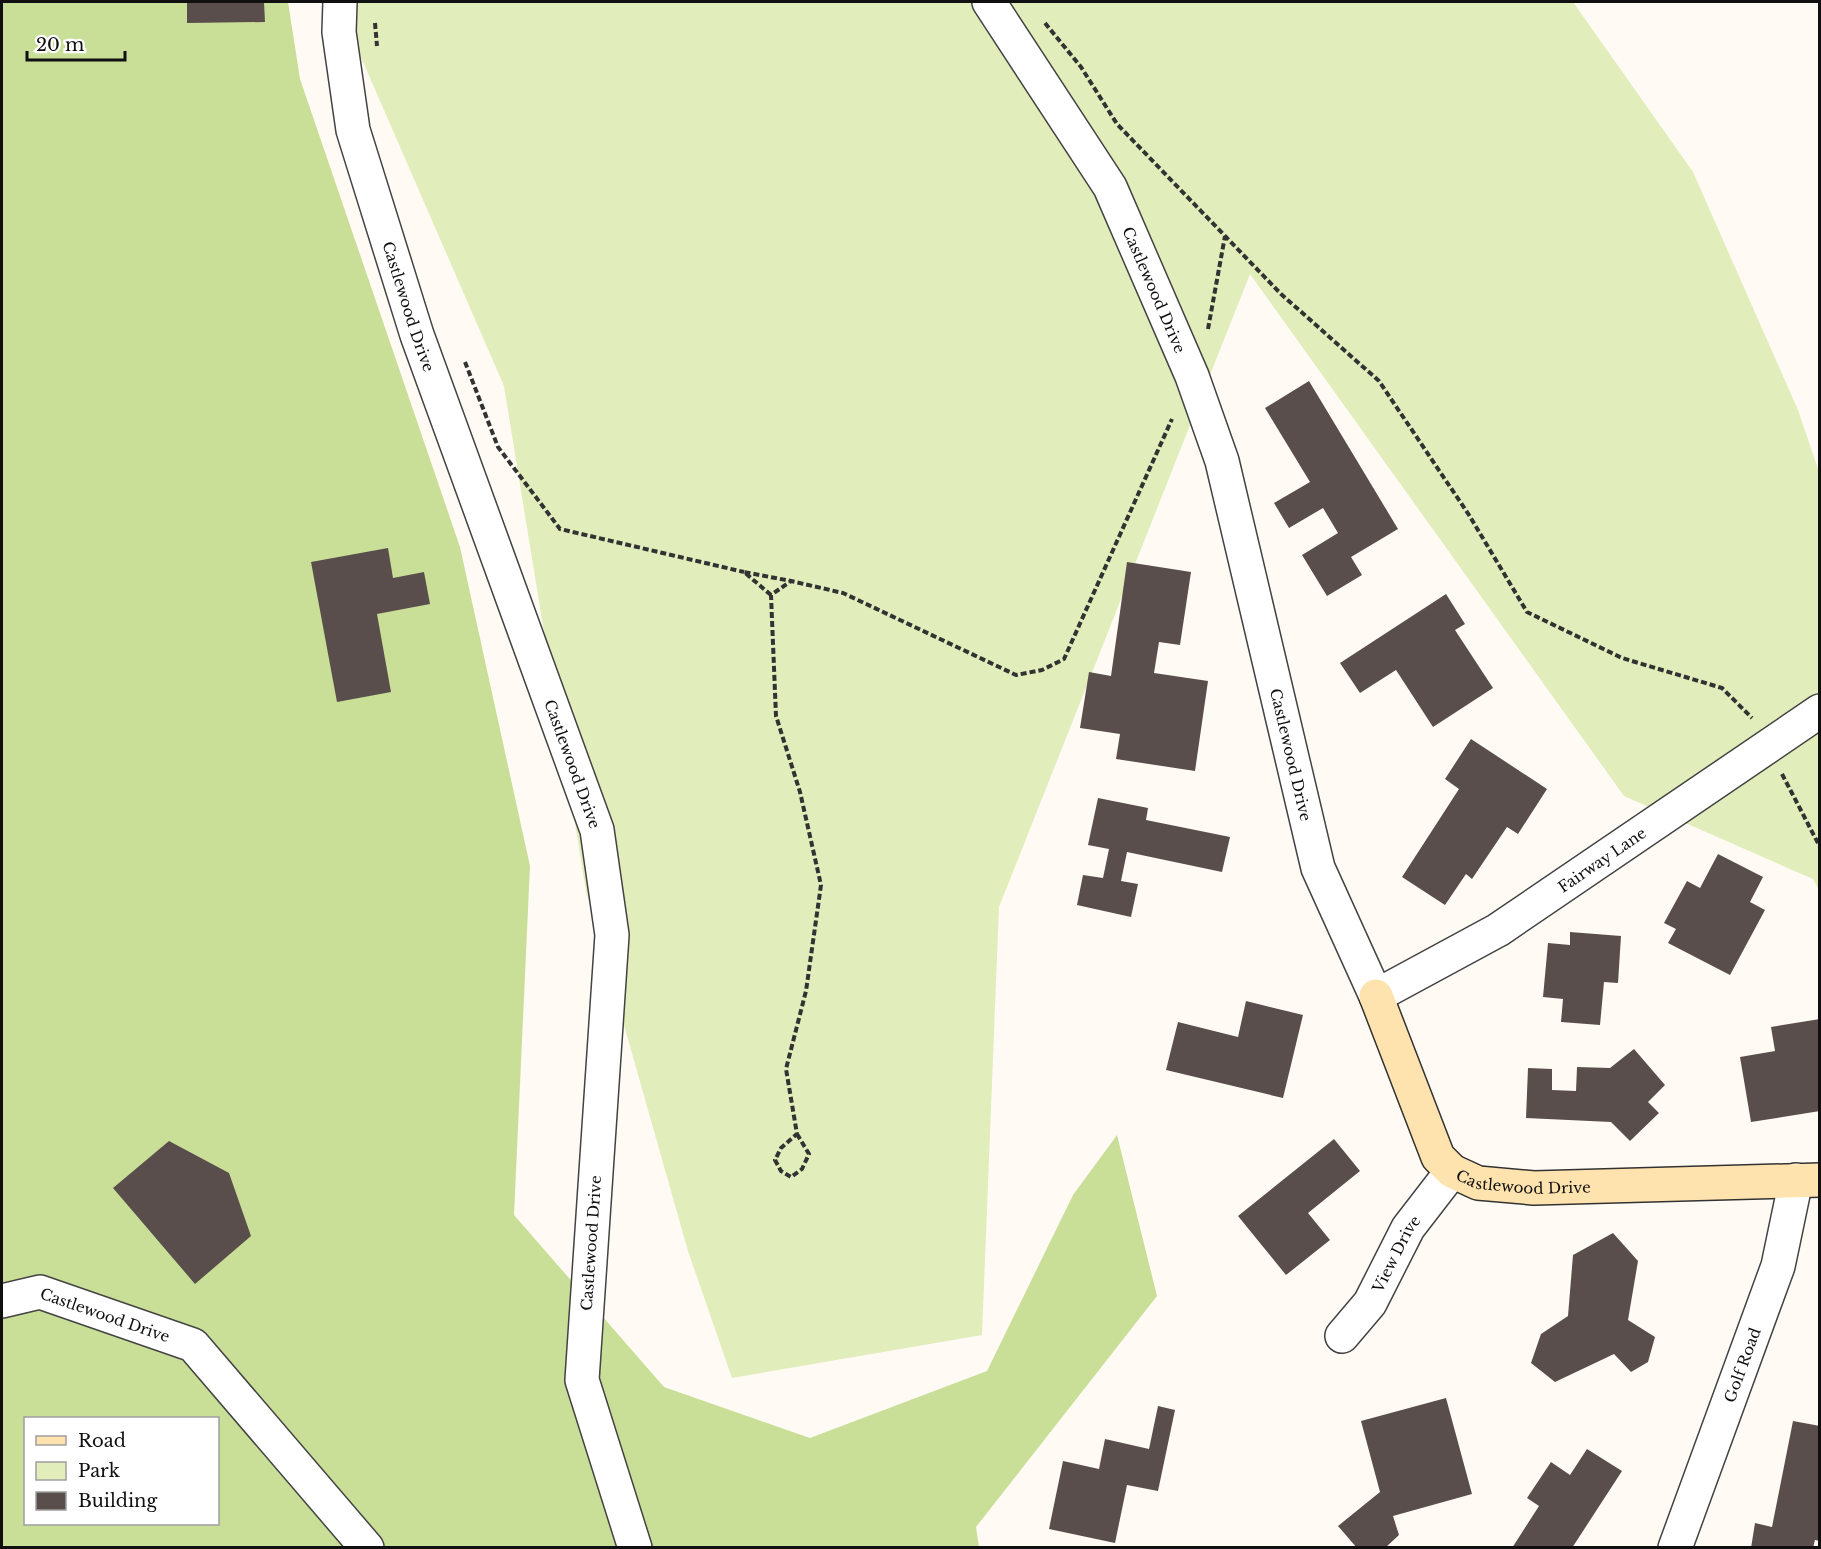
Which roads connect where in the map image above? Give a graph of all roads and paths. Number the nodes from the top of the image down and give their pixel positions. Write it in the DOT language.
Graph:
graph roads {
  1 [pos="340,2"];
  2 [pos="989,2"];
  3 [pos="374,13"];
  4 [pos="1041,18"];
  5 [pos="377,47"];
  6 [pos="1225,236"];
  7 [pos="461,355"];
  8 [pos="1192,376"];
  9 [pos="744,572"];
  10 [pos="791,581"];
  11 [pos="771,595"];
  12 [pos="1820,711"];
  13 [pos="1768,747"];
  14 [pos="1820,847"];
  15 [pos="1376,996"];
  16 [pos="797,1134"];
  17 [pos="1452,1171"];
  18 [pos="1808,1180"];
  19 [pos="2,1301"];
  20 [pos="1342,1336"];
  21 [pos="368,1548"];
  22 [pos="635,1548"];
  23 [pos="1675,1548"];
  1 -- 22 [label="street, Castlewood Drive"];
  2 -- 8 [label="street, Castlewood Drive"];
  3 -- 5 [label="path"];
  4 -- 6 [label="path"];
  6 -- 8 [label="path"];
  6 -- 13 [label="path"];
  7 -- 9 [label="path"];
  8 -- 10 [label="path"];
  8 -- 15 [label="street, Castlewood Drive"];
  9 -- 10 [label="path"];
  9 -- 11 [label="path"];
  10 -- 11 [label="path"];
  11 -- 16 [label="path"];
  12 -- 13 [label="street, Fairway Lane"];
  13 -- 14 [label="path"];
  13 -- 15 [label="street, Fairway Lane"];
  15 -- 17 [label="street, Castlewood Drive"];
  16 -- 16 [label="path"];
  17 -- 18 [label="street, Castlewood Drive"];
  17 -- 20 [label="street, View Drive"];
  18 -- 23 [label="street, Golf Road"];
  19 -- 21 [label="street, Castlewood Drive"];
}
